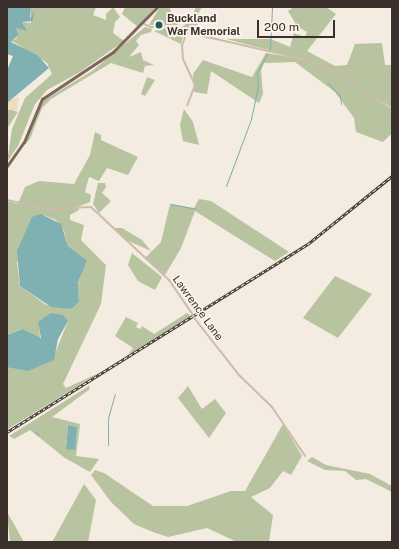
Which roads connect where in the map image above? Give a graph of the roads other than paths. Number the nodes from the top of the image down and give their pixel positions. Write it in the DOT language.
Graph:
graph roads {
  1 [pos="157,7"];
  2 [pos="144,24"];
  3 [pos="187,32"];
  4 [pos="187,106"];
  5 [pos="392,110"];
  6 [pos="7,166"];
  7 [pos="7,200"];
  8 [pos="304,456"];
  1 -- 2 [label="main road"];
  2 -- 3 [label="street"];
  2 -- 6 [label="main road"];
  3 -- 4 [label="street"];
  3 -- 5 [label="street"];
  7 -- 8 [label="street, Lawrence Lane, bridge"];
}
